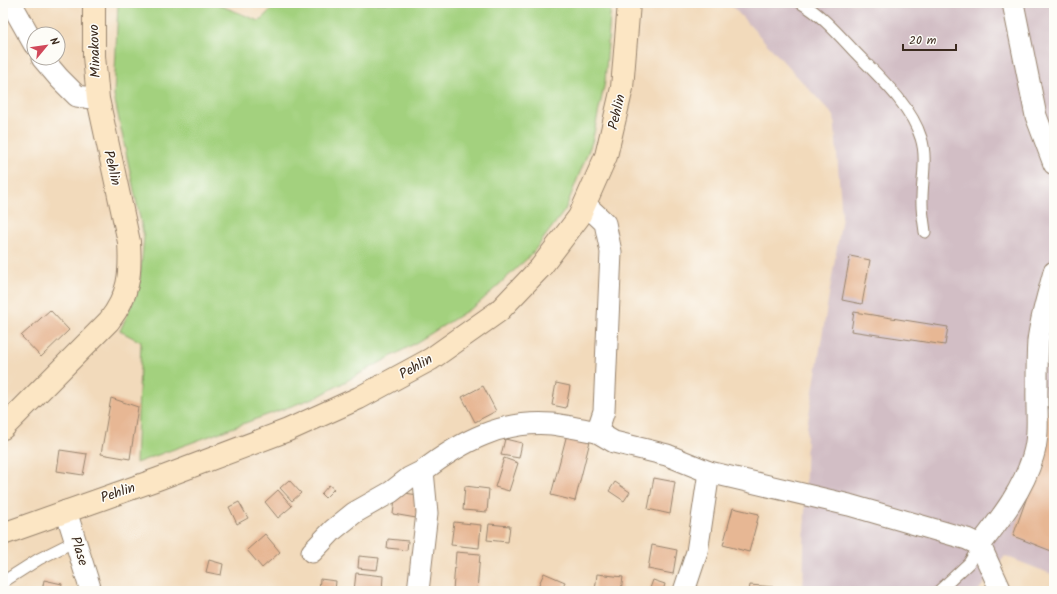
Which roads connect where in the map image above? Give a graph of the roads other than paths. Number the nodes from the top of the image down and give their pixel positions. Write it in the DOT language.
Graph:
graph roads {
  1 [pos="11,3"];
  2 [pos="94,3"];
  3 [pos="629,3"];
  4 [pos="801,3"];
  5 [pos="1013,3"];
  6 [pos="26,30"];
  7 [pos="49,66"];
  8 [pos="98,99"];
  9 [pos="1054,164"];
  10 [pos="585,204"];
  11 [pos="925,232"];
  12 [pos="1054,272"];
  13 [pos="3,428"];
  14 [pos="597,432"];
  15 [pos="424,471"];
  16 [pos="709,472"];
  17 [pos="66,511"];
  18 [pos="3,534"];
  19 [pos="75,541"];
  20 [pos="980,545"];
  21 [pos="312,552"];
  22 [pos="84,568"];
  23 [pos="3,584"];
  24 [pos="80,591"];
  25 [pos="91,591"];
  26 [pos="418,591"];
  27 [pos="684,591"];
  28 [pos="939,591"];
  29 [pos="1001,591"];
  1 -- 6 [label="street"];
  2 -- 8 [label="main road, Minakovo"];
  3 -- 10 [label="main road, Pehlin"];
  4 -- 11 [label="lane"];
  5 -- 9 [label="street"];
  7 -- 8 [label="street"];
  8 -- 13 [label="main road, Pehlin"];
  10 -- 14 [label="street"];
  10 -- 17 [label="main road, Pehlin"];
  12 -- 20 [label="street"];
  14 -- 15 [label="street"];
  14 -- 16 [label="street"];
  15 -- 21 [label="street"];
  15 -- 26 [label="street"];
  16 -- 20 [label="street"];
  16 -- 27 [label="street"];
  17 -- 18 [label="main road, Pehlin"];
  17 -- 19 [label="street, Plase"];
  19 -- 22 [label="street, Plase"];
  19 -- 23 [label="lane"];
  20 -- 28 [label="lane"];
  20 -- 29 [label="street"];
  22 -- 24 [label="street"];
  22 -- 25 [label="street, Plase"];
}
